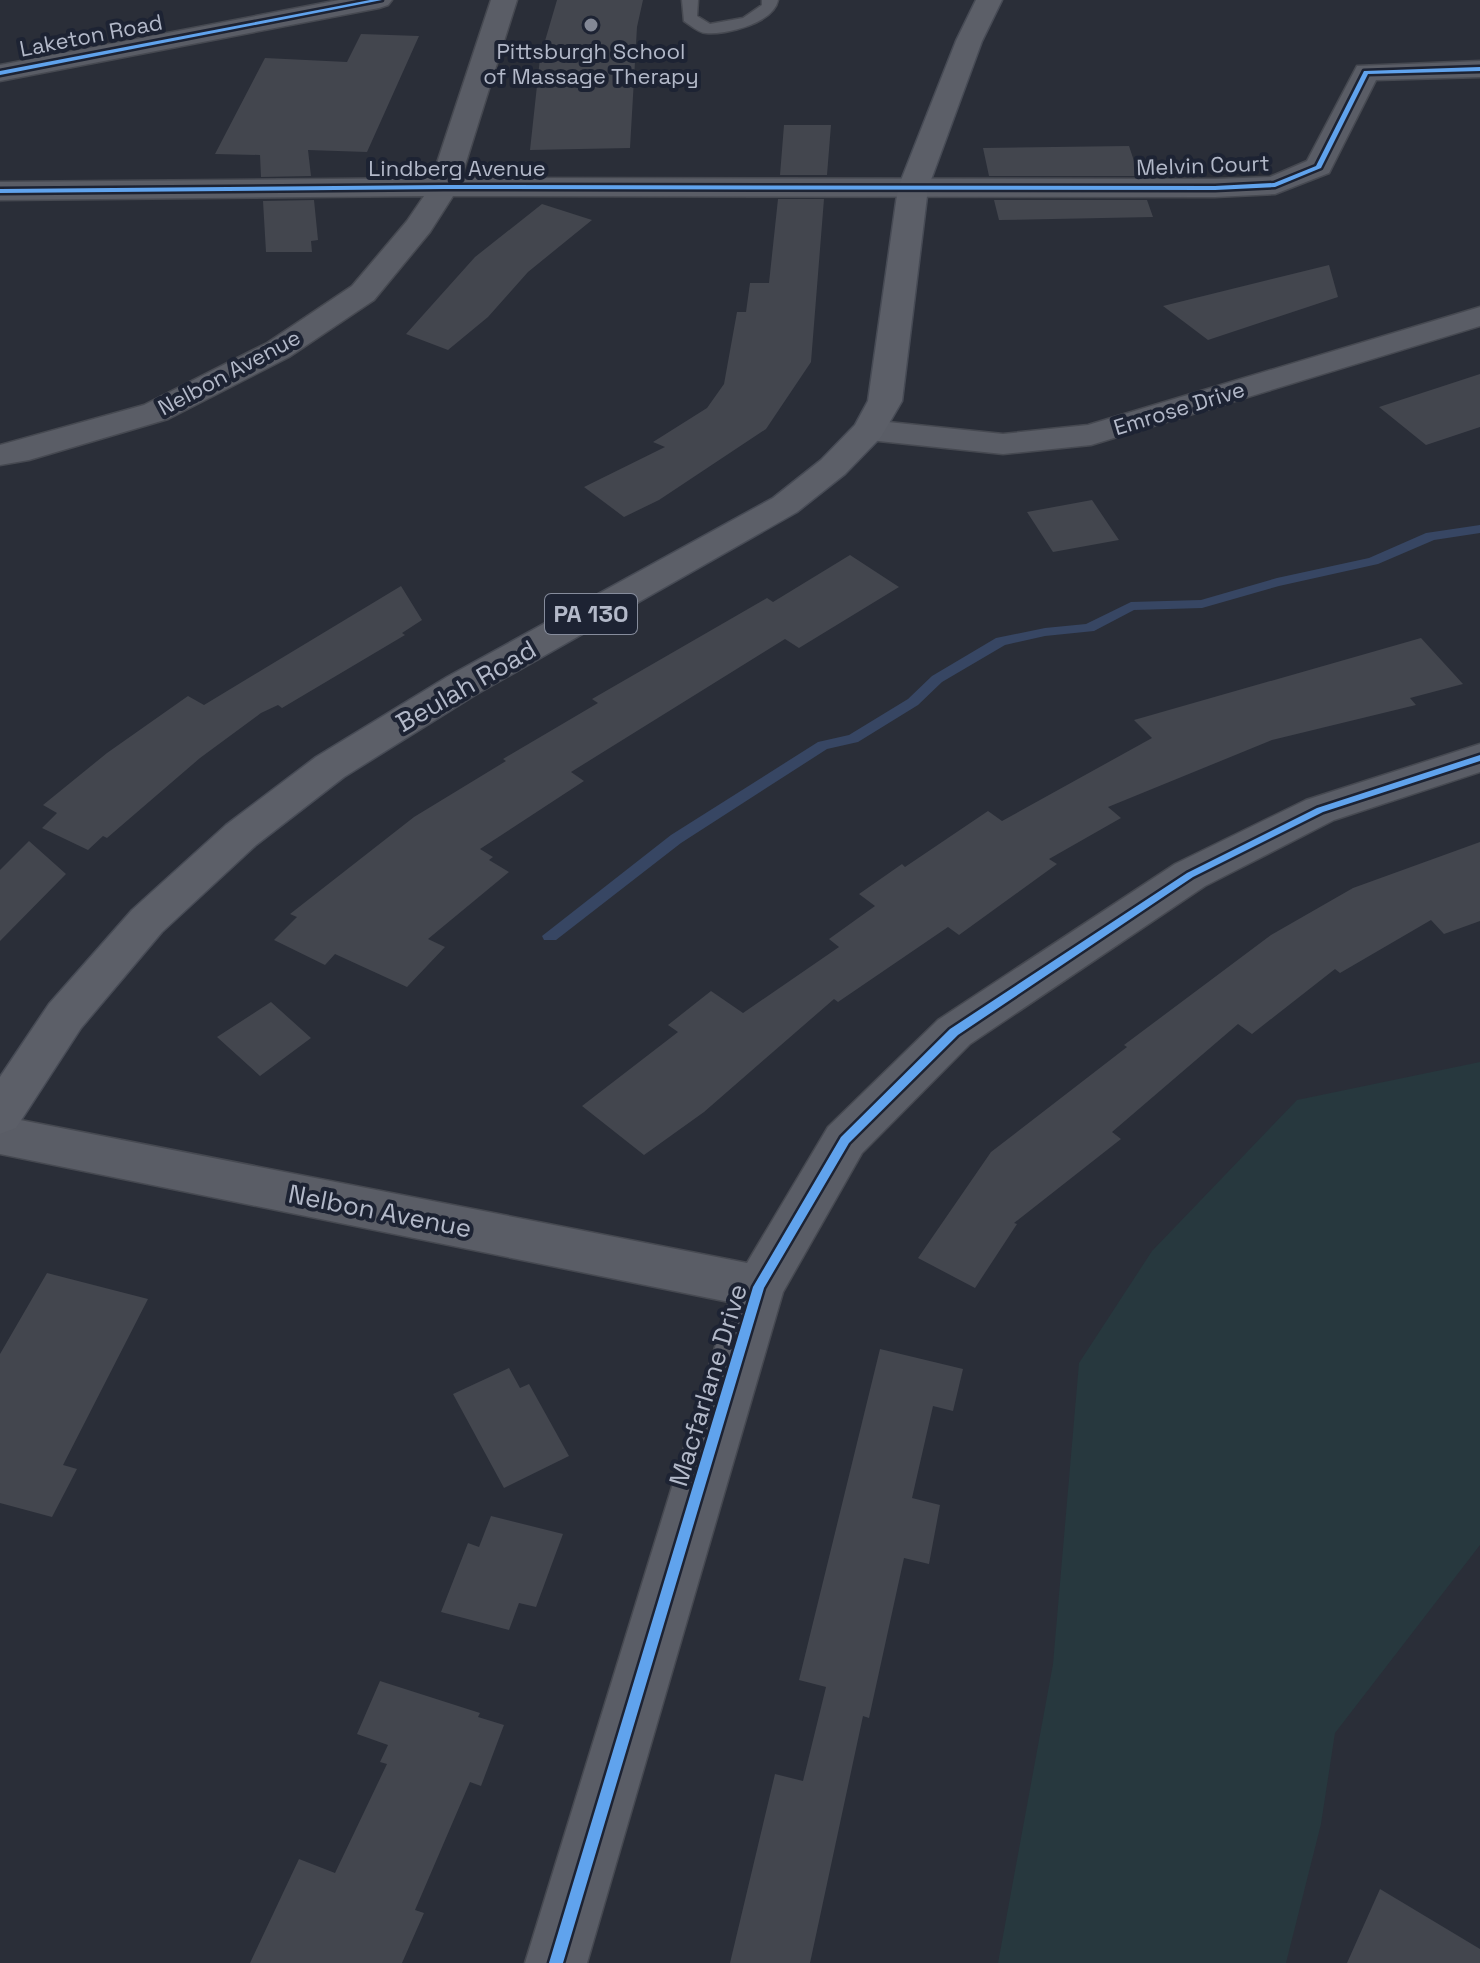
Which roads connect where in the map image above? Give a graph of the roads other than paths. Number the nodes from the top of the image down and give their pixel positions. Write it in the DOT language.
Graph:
graph roads {
  1 [pos="379,0"];
  2 [pos="504,0"];
  3 [pos="690,0"];
  4 [pos="770,0"];
  5 [pos="989,0"];
  6 [pos="1480,69"];
  7 [pos="0,73"];
  8 [pos="444,187"];
  9 [pos="913,188"];
  10 [pos="0,191"];
  11 [pos="1480,316"];
  12 [pos="869,430"];
  13 [pos="0,455"];
  14 [pos="1480,758"];
  15 [pos="0,1115"];
  16 [pos="0,1135"];
  17 [pos="759,1287"];
  18 [pos="556,1963"];
  1 -- 7 [label="street, Laketon Road"];
  2 -- 8 [label="street, Nelbon Avenue"];
  3 -- 4 [label="lane"];
  5 -- 9 [label="main road, Beulah Road / PA 130"];
  6 -- 9 [label="street, Melvin Court"];
  8 -- 9 [label="street, Lindberg Avenue"];
  8 -- 10 [label="street, Lindberg Avenue"];
  8 -- 13 [label="street, Nelbon Avenue"];
  9 -- 12 [label="main road, Beulah Road / PA 130"];
  11 -- 12 [label="street, Emrose Drive"];
  12 -- 15 [label="main road, Beulah Road / PA 130"];
  14 -- 17 [label="street, Macfarlane Drive"];
  16 -- 17 [label="street, Nelbon Avenue"];
  17 -- 18 [label="street, Macfarlane Drive"];
}
